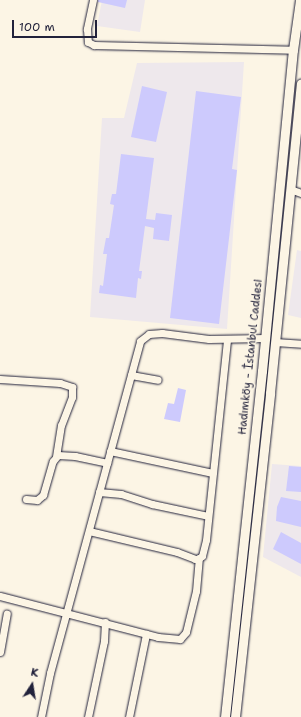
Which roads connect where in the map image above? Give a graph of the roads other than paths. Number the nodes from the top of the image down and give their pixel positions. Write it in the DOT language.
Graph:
graph roads {
  1 [pos="93,0"];
  2 [pos="300,0"];
  3 [pos="293,50"];
  4 [pos="301,84"];
  5 [pos="290,189"];
  6 [pos="301,193"];
  7 [pos="265,338"];
  8 [pos="227,339"];
  9 [pos="275,342"];
  10 [pos="301,344"];
  11 [pos="131,375"];
  12 [pos="0,379"];
  13 [pos="158,380"];
  14 [pos="110,451"];
  15 [pos="56,456"];
  16 [pos="107,463"];
  17 [pos="213,473"];
  18 [pos="99,492"];
  19 [pos="26,499"];
  20 [pos="208,516"];
  21 [pos="89,531"];
  22 [pos="200,558"];
  23 [pos="0,596"];
  24 [pos="67,613"];
  25 [pos="7,614"];
  26 [pos="105,622"];
  27 [pos="146,634"];
  28 [pos="0,652"];
  29 [pos="42,717"];
  30 [pos="88,717"];
  31 [pos="129,717"];
  32 [pos="224,717"];
  33 [pos="235,717"];
  1 -- 3 [label="street"];
  2 -- 3 [label="main road, Hadımköy - İstanbul Caddesi"];
  3 -- 7 [label="main road, Hadımköy - İstanbul Caddesi"];
  4 -- 5 [label="main road, Hadımköy - İstanbul Caddesi"];
  5 -- 6 [label="street"];
  5 -- 9 [label="main road, Hadımköy - İstanbul Caddesi"];
  7 -- 8 [label="street"];
  7 -- 32 [label="main road, Hadımköy - İstanbul Caddesi"];
  8 -- 11 [label="street"];
  8 -- 17 [label="street"];
  9 -- 10 [label="street"];
  9 -- 33 [label="main road, Hadımköy - İstanbul Caddesi"];
  11 -- 13 [label="street"];
  11 -- 14 [label="street"];
  12 -- 15 [label="street"];
  14 -- 16 [label="street"];
  14 -- 17 [label="street"];
  15 -- 16 [label="street"];
  15 -- 19 [label="street"];
  16 -- 18 [label="street"];
  17 -- 20 [label="street"];
  18 -- 20 [label="street"];
  18 -- 21 [label="street"];
  20 -- 22 [label="street"];
  21 -- 22 [label="street"];
  21 -- 24 [label="street"];
  22 -- 27 [label="street"];
  23 -- 24 [label="street"];
  24 -- 26 [label="street"];
  24 -- 29 [label="street"];
  25 -- 28 [label="street"];
  26 -- 27 [label="street"];
  26 -- 30 [label="street"];
  27 -- 31 [label="street"];
}
